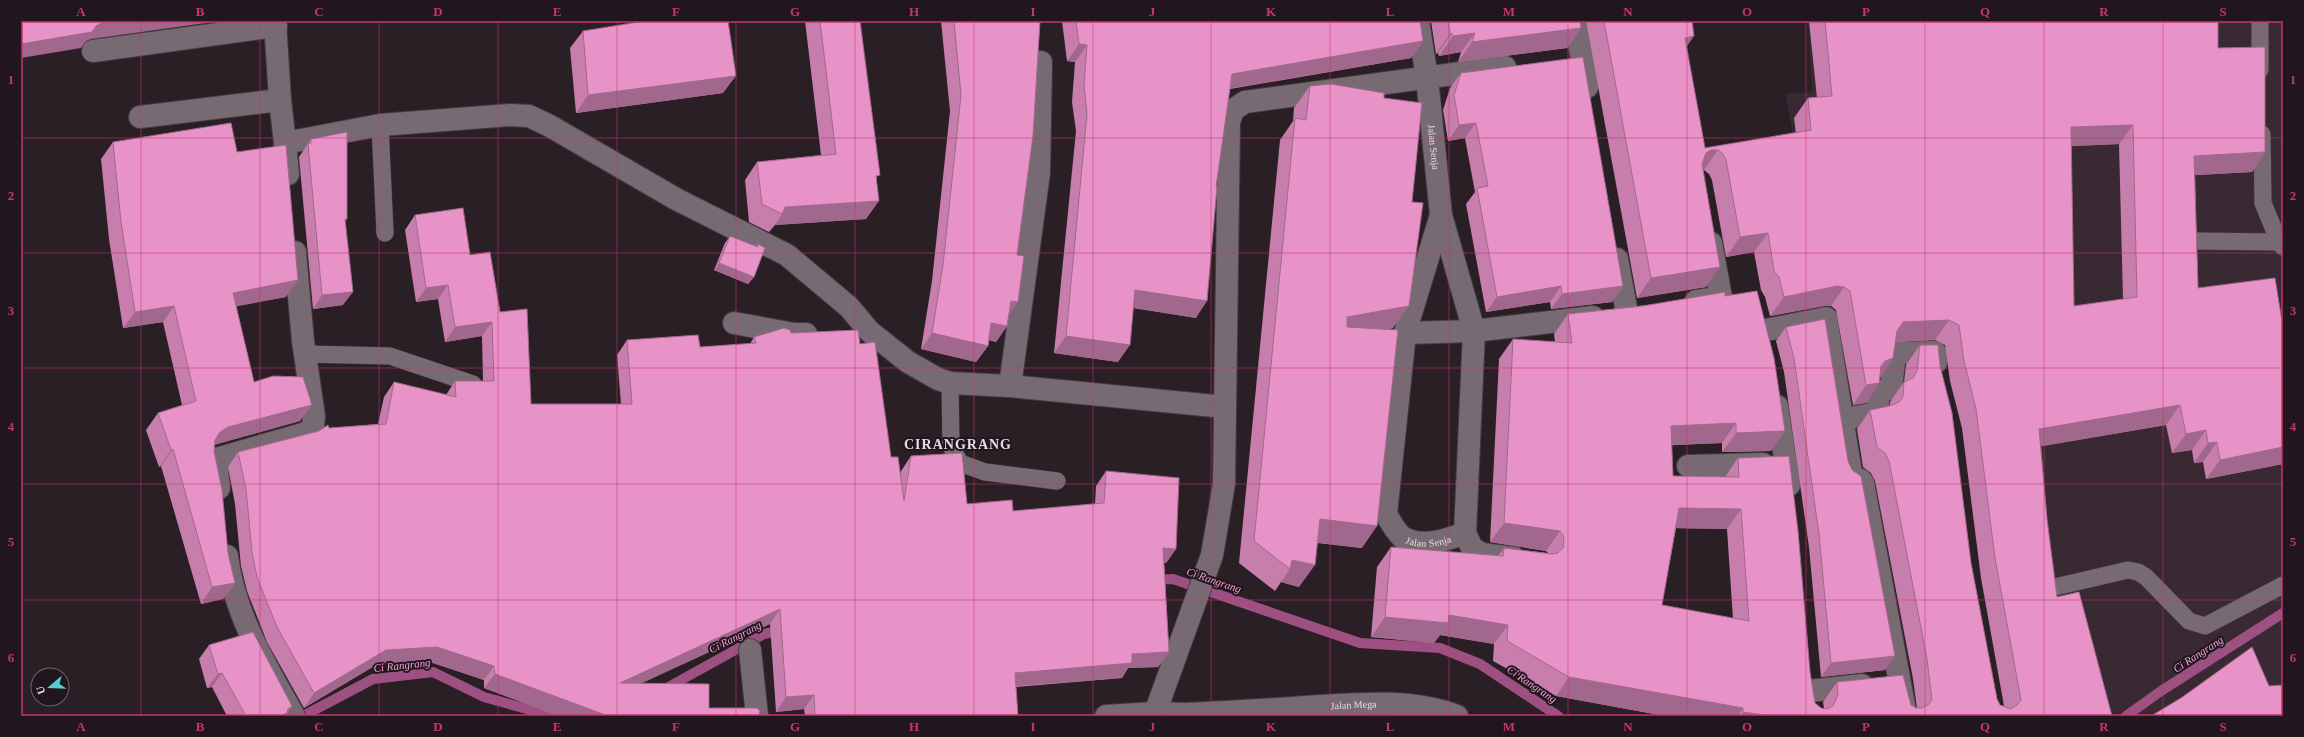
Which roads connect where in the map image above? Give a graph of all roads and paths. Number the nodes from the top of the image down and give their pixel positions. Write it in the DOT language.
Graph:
graph roads {
  1 [pos="1418,21"];
  2 [pos="1575,21"];
  3 [pos="2260,21"];
  4 [pos="276,24"];
  5 [pos="93,52"];
  6 [pos="1582,59"];
  7 [pos="1041,62"];
  8 [pos="1559,62"];
  9 [pos="1529,65"];
  10 [pos="1427,78"];
  11 [pos="2261,84"];
  12 [pos="280,100"];
  13 [pos="1590,105"];
  14 [pos="2261,116"];
  15 [pos="140,117"];
  16 [pos="380,125"];
  17 [pos="285,143"];
  18 [pos="289,190"];
  19 [pos="1441,216"];
  20 [pos="1707,220"];
  21 [pos="293,230"];
  22 [pos="385,233"];
  23 [pos="1613,236"];
  24 [pos="2194,241"];
  25 [pos="2281,244"];
  26 [pos="1674,305"];
  27 [pos="1650,309"];
  28 [pos="1757,309"];
  29 [pos="1626,313"];
  30 [pos="734,323"];
  31 [pos="869,331"];
  32 [pos="1474,331"];
  33 [pos="1761,331"];
  34 [pos="1405,333"];
  35 [pos="1767,353"];
  36 [pos="306,354"];
  37 [pos="950,383"];
  38 [pos="1938,383"];
  39 [pos="473,384"];
  40 [pos="1010,386"];
  41 [pos="1774,389"];
  42 [pos="1224,407"];
  43 [pos="1842,419"];
  44 [pos="1786,463"];
  45 [pos="1688,466"];
  46 [pos="1057,481"];
  47 [pos="1791,502"];
  48 [pos="223,505"];
  49 [pos="1466,533"];
  50 [pos="225,535"];
  51 [pos="1532,561"];
  52 [pos="2283,585"];
  53 [pos="2055,587"];
  54 [pos="750,650"];
  55 [pos="1806,669"];
  56 [pos="1901,681"];
  57 [pos="1371,710"];
  58 [pos="1155,714"];
  59 [pos="294,716"];
  60 [pos="757,716"];
  61 [pos="1106,716"];
  62 [pos="1457,716"];
  63 [pos="1906,716"];
  1 -- 10 [label="street, Jalan Senja"];
  2 -- 6 [label="street"];
  3 -- 11 [label="lane"];
  4 -- 5 [label="street"];
  4 -- 12 [label="street"];
  6 -- 8 [label="street"];
  6 -- 13 [label="street"];
  7 -- 40 [label="street"];
  9 -- 10 [label="street"];
  10 -- 19 [label="street, Jalan Senja"];
  10 -- 42 [label="street"];
  12 -- 15 [label="street"];
  12 -- 17 [label="street"];
  14 -- 25 [label="lane"];
  16 -- 17 [label="street"];
  16 -- 22 [label="lane"];
  16 -- 31 [label="street"];
  17 -- 18 [label="street"];
  19 -- 32 [label="street, Jalan Senja"];
  19 -- 34 [label="street, Jalan Senja"];
  20 -- 26 [label="street"];
  21 -- 36 [label="street"];
  23 -- 29 [label="street"];
  24 -- 25 [label="lane"];
  27 -- 29 [label="street"];
  28 -- 33 [label="street"];
  29 -- 32 [label="street"];
  30 -- 31 [label="street"];
  31 -- 37 [label="street"];
  32 -- 34 [label="street"];
  32 -- 49 [label="street, Jalan Senja"];
  33 -- 35 [label="street"];
  33 -- 43 [label="street"];
  34 -- 49 [label="street, Jalan Senja"];
  36 -- 39 [label="lane"];
  36 -- 48 [label="street"];
  37 -- 40 [label="street"];
  37 -- 46 [label="lane"];
  38 -- 43 [label="street"];
  40 -- 42 [label="street"];
  41 -- 44 [label="street"];
  42 -- 58 [label="street"];
  43 -- 56 [label="street"];
  44 -- 45 [label="street"];
  44 -- 47 [label="street"];
  49 -- 51 [label="street"];
  50 -- 59 [label="street"];
  52 -- 53 [label="lane"];
  54 -- 60 [label="street"];
  55 -- 56 [label="street"];
  56 -- 63 [label="street"];
  57 -- 58 [label="street, Jalan Mega"];
  57 -- 62 [label="street, Jalan Mega"];
  58 -- 61 [label="street, Jalan Mega"];
}
